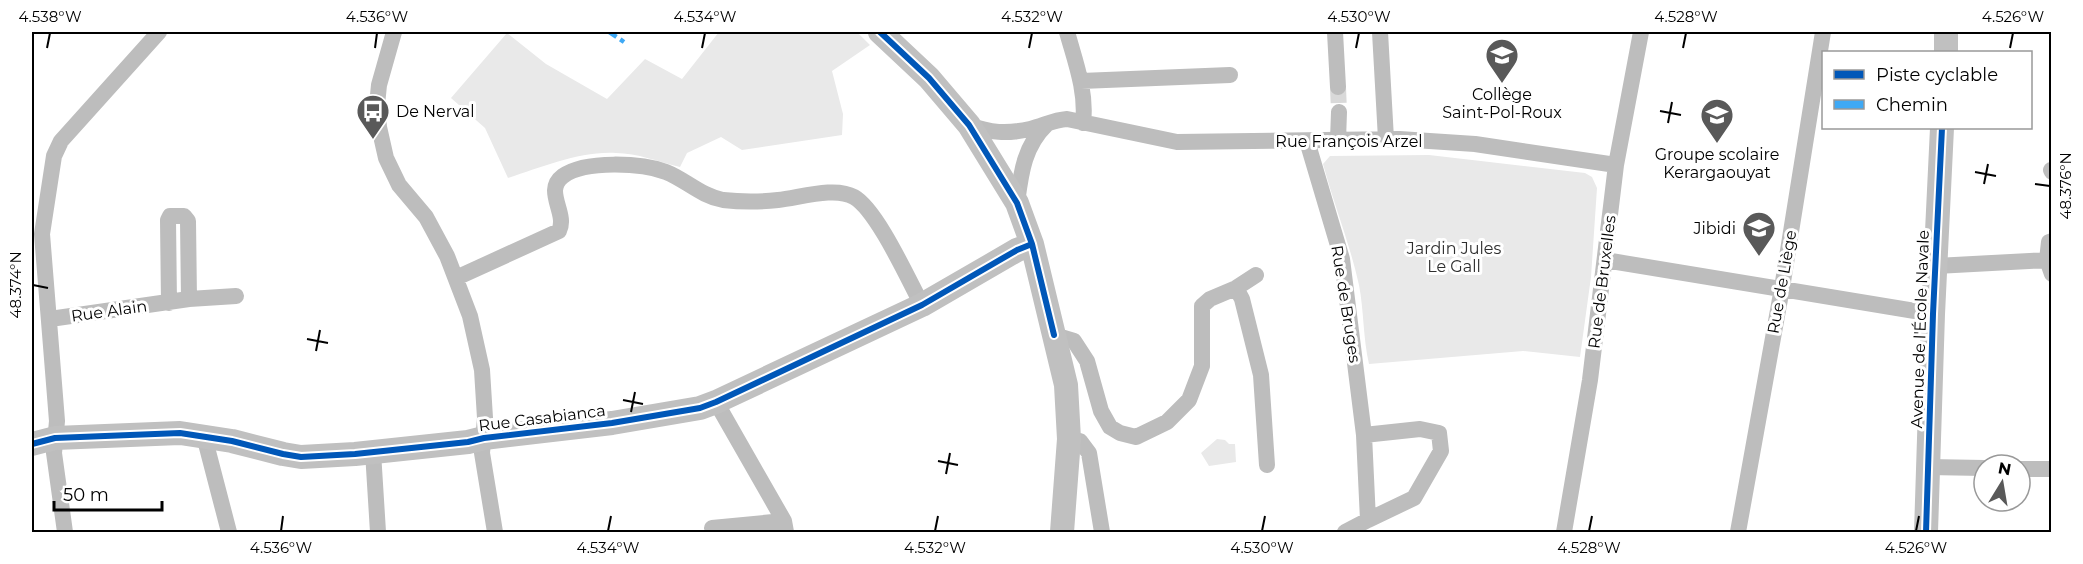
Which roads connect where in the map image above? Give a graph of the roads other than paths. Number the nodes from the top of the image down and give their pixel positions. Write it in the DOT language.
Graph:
graph roads {
  1 [pos="159,32"];
  2 [pos="394,32"];
  3 [pos="880,32"];
  4 [pos="1068,32"];
  5 [pos="1335,32"];
  6 [pos="1380,32"];
  7 [pos="1641,32"];
  8 [pos="1823,32"];
  9 [pos="1230,75"];
  10 [pos="1081,81"];
  11 [pos="1338,87"];
  12 [pos="1339,112"];
  13 [pos="1049,122"];
  14 [pos="1083,123"];
  15 [pos="969,125"];
  16 [pos="1942,129"];
  17 [pos="1386,139"];
  18 [pos="1338,140"];
  19 [pos="1307,141"];
  20 [pos="1616,165"];
  21 [pos="1017,203"];
  22 [pos="2052,241"];
  23 [pos="1032,244"];
  24 [pos="1605,260"];
  25 [pos="1936,266"];
  26 [pos="2049,267"];
  27 [pos="1256,275"];
  28 [pos="456,279"];
  29 [pos="1236,288"];
  30 [pos="1782,288"];
  31 [pos="236,296"];
  32 [pos="189,299"];
  33 [pos="169,303"];
  34 [pos="922,304"];
  35 [pos="1933,314"];
  36 [pos="50,319"];
  37 [pos="1054,335"];
  38 [pos="716,402"];
  39 [pos="1364,435"];
  40 [pos="204,436"];
  41 [pos="55,438"];
  42 [pos="484,438"];
  43 [pos="1069,439"];
  44 [pos="32,444"];
  45 [pos="373,452"];
  46 [pos="1267,465"];
  47 [pos="1928,467"];
  48 [pos="1972,468"];
  49 [pos="2032,469"];
  50 [pos="2052,470"];
  51 [pos="1368,520"];
  52 [pos="785,527"];
  53 [pos="712,528"];
  54 [pos="65,532"];
  55 [pos="229,532"];
  56 [pos="378,532"];
  57 [pos="495,532"];
  58 [pos="1062,532"];
  59 [pos="1102,532"];
  60 [pos="1345,532"];
  61 [pos="1564,532"];
  62 [pos="1738,532"];
  63 [pos="1926,532"];
  1 -- 36 [label="street"];
  2 -- 28 [label="street"];
  3 -- 15 [label="street"];
  4 -- 10 [label="street"];
  5 -- 11 [label="street"];
  6 -- 17 [label="street"];
  7 -- 20 [label="street, Rue de Bruxelles"];
  8 -- 30 [label="street, Rue de Liège"];
  9 -- 10 [label="street"];
  10 -- 14 [label="street"];
  12 -- 18 [label="street"];
  13 -- 14 [label="street, Rue François Arzel"];
  13 -- 15 [label="street, Rue François Arzel"];
  13 -- 21 [label="street"];
  14 -- 19 [label="street, Rue François Arzel"];
  15 -- 21 [label="street"];
  16 -- 25 [label="street, Avenue de l'École Navale"];
  17 -- 18 [label="street, Rue François Arzel"];
  17 -- 20 [label="street, Rue François Arzel"];
  18 -- 19 [label="street, Rue François Arzel"];
  19 -- 39 [label="street, Rue de Bruges"];
  20 -- 24 [label="street, Rue de Bruxelles"];
  21 -- 23 [label="street"];
  22 -- 26 [label="street"];
  23 -- 34 [label="street, Rue Casabianca"];
  23 -- 37 [label="street"];
  24 -- 30 [label="street"];
  24 -- 61 [label="street, Rue de Bruxelles"];
  25 -- 26 [label="street"];
  25 -- 35 [label="street, Avenue de l'École Navale"];
  27 -- 29 [label="street"];
  28 -- 34 [label="street"];
  28 -- 42 [label="street"];
  29 -- 37 [label="street"];
  29 -- 46 [label="street"];
  30 -- 35 [label="street"];
  30 -- 62 [label="street, Rue de Liège"];
  31 -- 32 [label="street, Rue Alain"];
  32 -- 33 [label="street, Rue Alain"];
  32 -- 33 [label="street, Rue Alain"];
  33 -- 36 [label="street, Rue Alain"];
  34 -- 38 [label="street, Rue Casabianca"];
  35 -- 47 [label="street, Avenue de l'École Navale"];
  36 -- 41 [label="street"];
  37 -- 43 [label="street"];
  38 -- 42 [label="street, Rue Casabianca"];
  38 -- 52 [label="street"];
  39 -- 51 [label="street, Rue de Bruges"];
  39 -- 51 [label="street"];
  40 -- 41 [label="street, Rue Casabianca"];
  40 -- 45 [label="street, Rue Casabianca"];
  40 -- 55 [label="street"];
  41 -- 44 [label="street, Rue Casabianca"];
  41 -- 54 [label="street"];
  42 -- 45 [label="street, Rue Casabianca"];
  42 -- 57 [label="street"];
  43 -- 58 [label="street"];
  43 -- 59 [label="street"];
  45 -- 56 [label="street"];
  47 -- 48 [label="street"];
  47 -- 63 [label="street, Avenue de l'École Navale"];
  49 -- 50 [label="street"];
  51 -- 60 [label="street"];
  52 -- 53 [label="street"];
}
